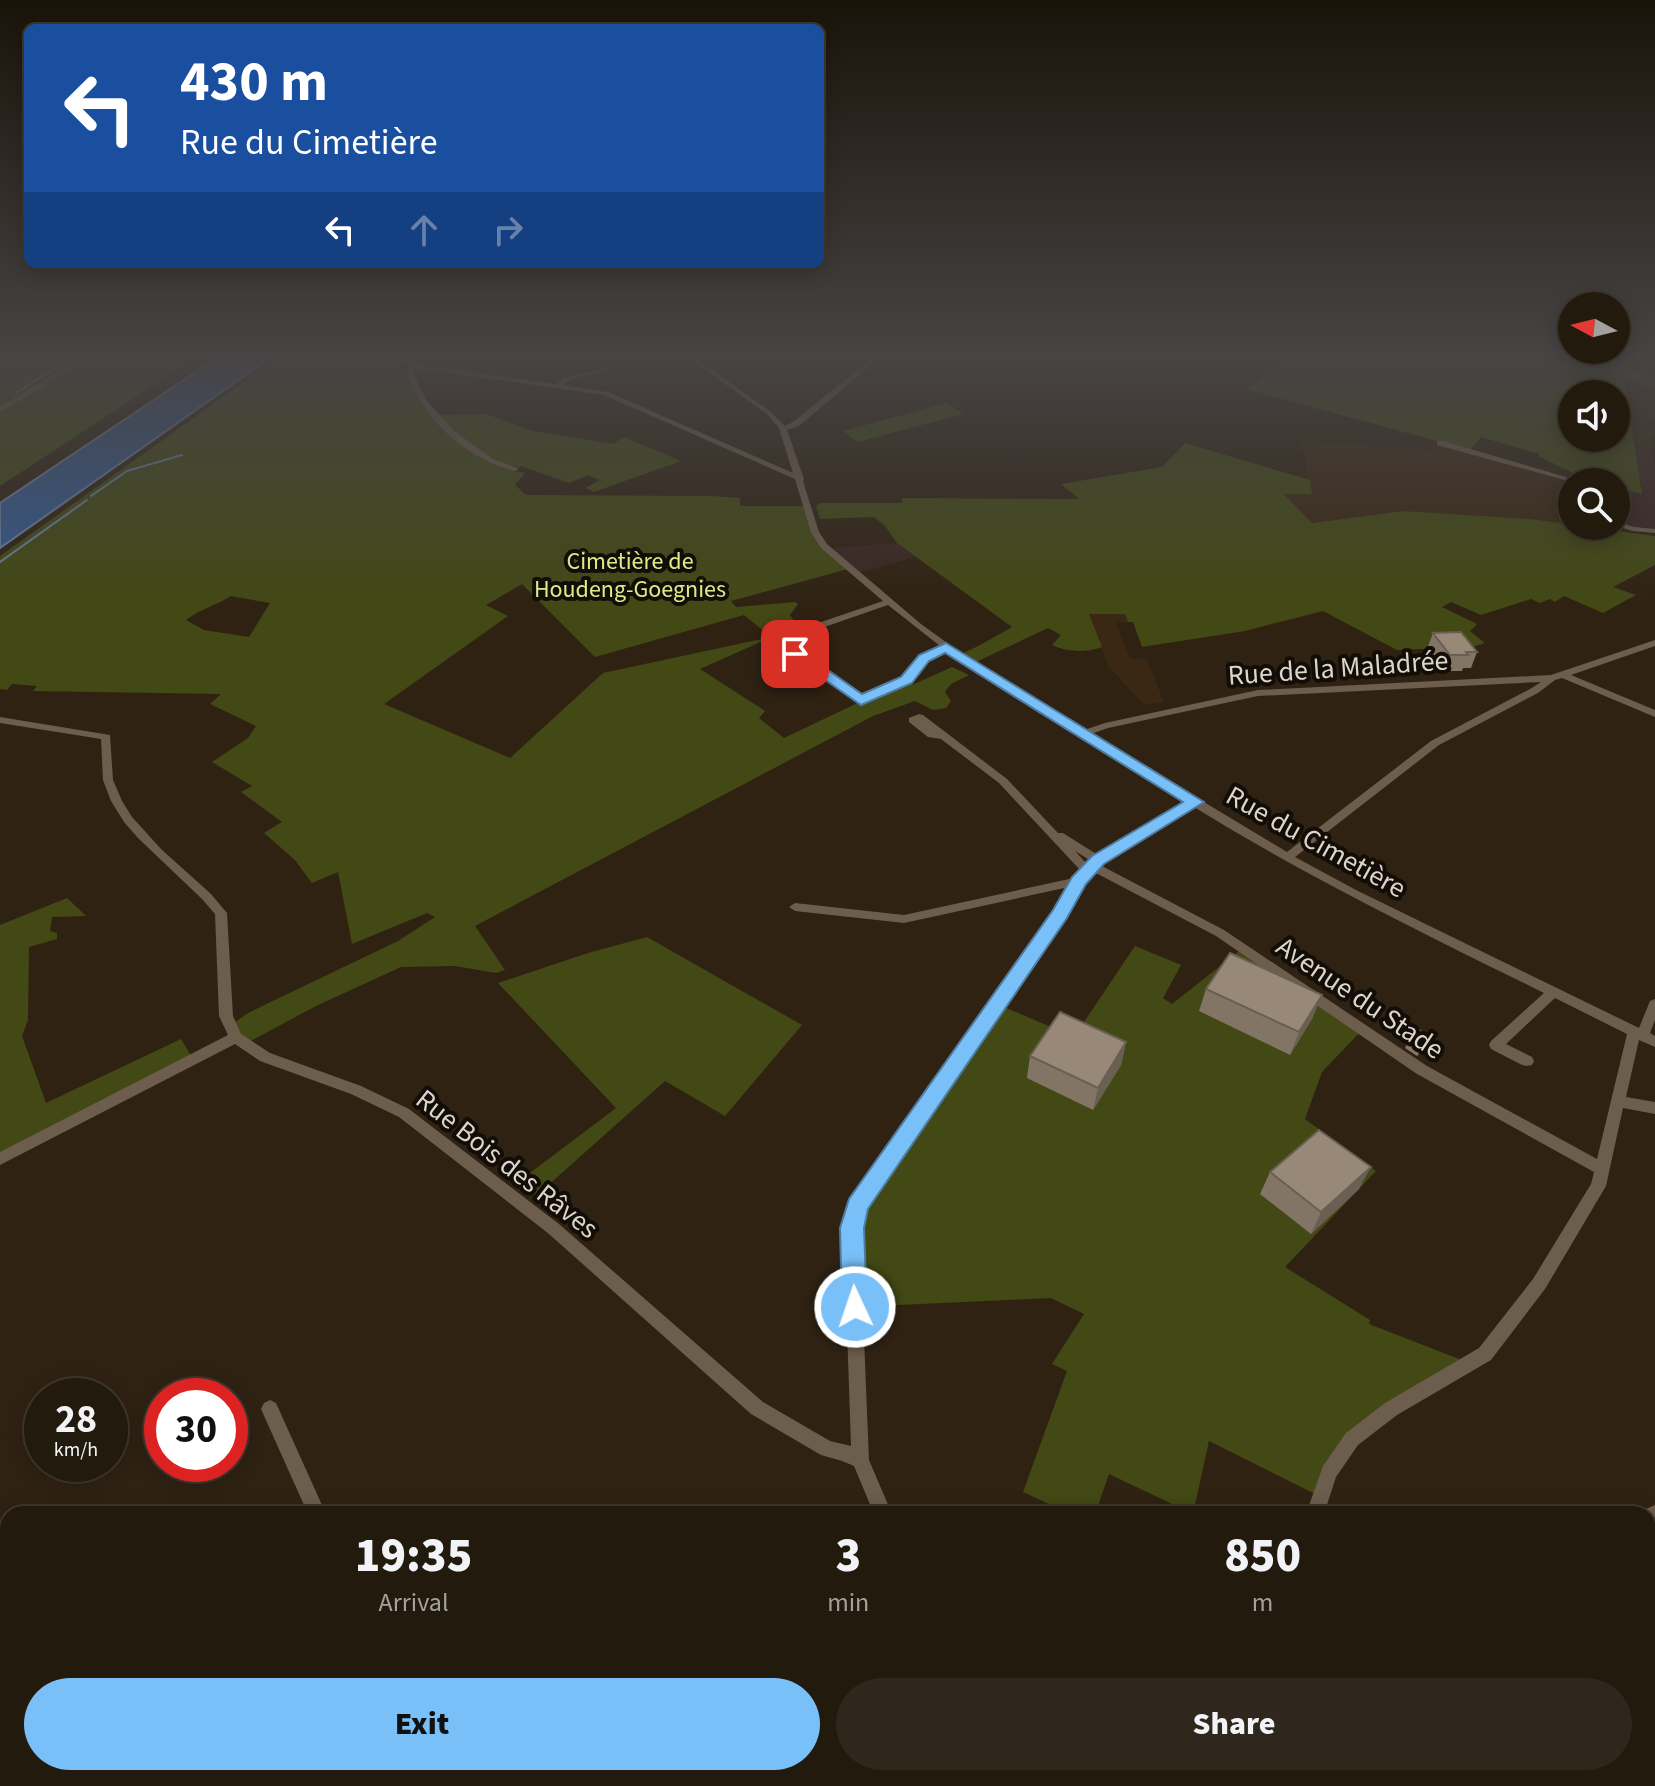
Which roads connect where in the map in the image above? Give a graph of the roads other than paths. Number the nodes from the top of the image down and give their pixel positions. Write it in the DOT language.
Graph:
graph roads {
  1 [pos="460,438"];
  2 [pos="715,438"];
  3 [pos="787,438"];
  4 [pos="1440,443"];
  5 [pos="515,469"];
  6 [pos="798,474"];
  7 [pos="1558,476"];
  8 [pos="1630,528"];
  9 [pos="1655,531"];
  10 [pos="890,602"];
  11 [pos="1655,643"];
  12 [pos="946,647"];
  13 [pos="1558,677"];
  14 [pos="1655,714"];
  15 [pos="916,719"];
  16 [pos="0,720"];
  17 [pos="1083,734"];
  18 [pos="1195,802"];
  19 [pos="1287,858"];
  20 [pos="1089,870"];
  21 [pos="795,907"];
  22 [pos="1553,992"];
  23 [pos="1655,1004"];
  24 [pos="236,1037"];
  25 [pos="1644,1037"];
  26 [pos="1527,1061"];
  27 [pos="1617,1101"];
  28 [pos="1655,1108"];
  29 [pos="0,1159"];
  30 [pos="1602,1169"];
  31 [pos="270,1409"];
  32 [pos="860,1460"];
  33 [pos="313,1506"];
  34 [pos="882,1506"];
  35 [pos="1318,1506"];
  1 -- 5 [label="street"];
  2 -- 6 [label="street"];
  3 -- 6 [label="street, Rue du Cimetière"];
  4 -- 7 [label="street"];
  6 -- 10 [label="street, Rue du Cimetière"];
  8 -- 9 [label="street"];
  10 -- 12 [label="street, Rue du Cimetière"];
  10 -- 12 [label="street"];
  11 -- 13 [label="street"];
  12 -- 17 [label="street, Rue du Cimetière"];
  13 -- 14 [label="street"];
  13 -- 17 [label="street, Rue de la Maladrée"];
  13 -- 19 [label="street"];
  15 -- 20 [label="street"];
  16 -- 24 [label="street"];
  17 -- 18 [label="street, Rue du Cimetière"];
  18 -- 19 [label="street, Rue du Cimetière"];
  18 -- 20 [label="street"];
  19 -- 22 [label="street, Rue du Cimetière"];
  20 -- 21 [label="street"];
  20 -- 30 [label="street, Avenue du Stade"];
  20 -- 32 [label="street"];
  22 -- 25 [label="street, Rue du Cimetière"];
  22 -- 26 [label="street"];
  23 -- 25 [label="street"];
  24 -- 29 [label="street"];
  24 -- 32 [label="street, Rue Bois des Râves"];
  25 -- 27 [label="street"];
  27 -- 28 [label="street"];
  27 -- 30 [label="street"];
  30 -- 35 [label="street"];
  31 -- 33 [label="street"];
  32 -- 34 [label="street"];
}
